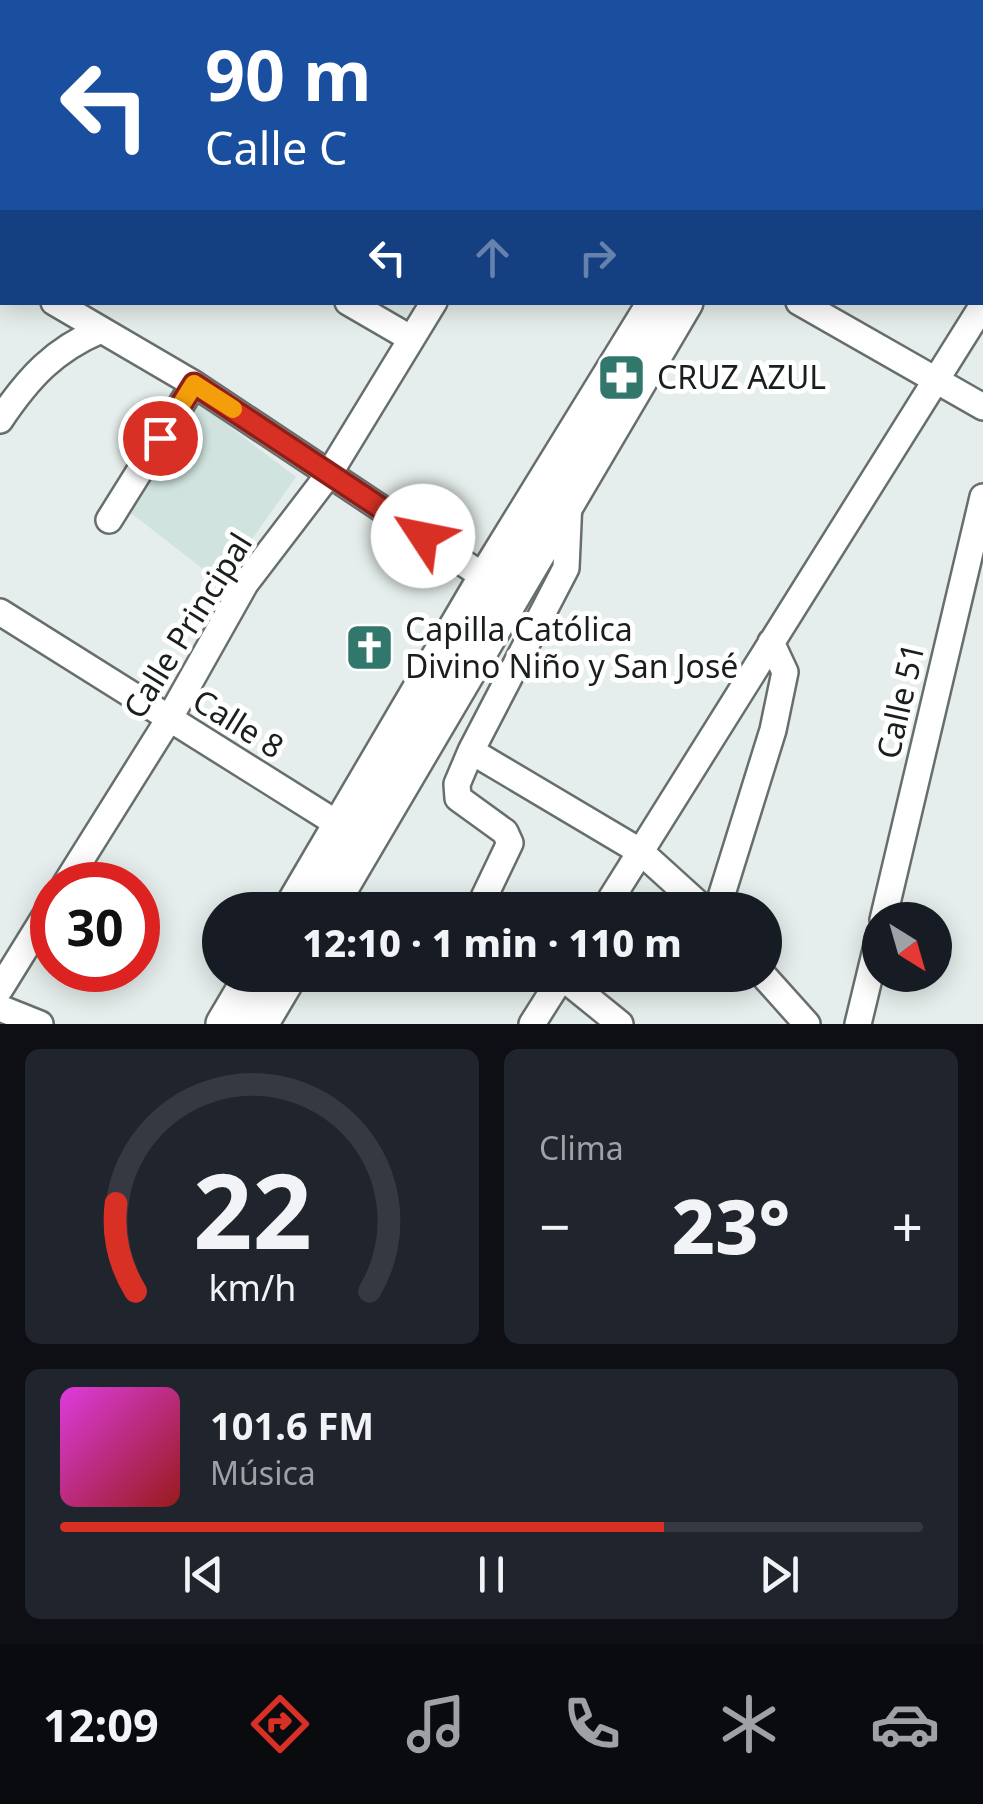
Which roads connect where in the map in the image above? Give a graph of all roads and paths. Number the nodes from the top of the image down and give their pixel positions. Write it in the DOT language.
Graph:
graph roads {
  1 [pos="59,305"];
  2 [pos="353,305"];
  3 [pos="432,305"];
  4 [pos="654,305"];
  5 [pos="683,305"];
  6 [pos="804,305"];
  7 [pos="983,305"];
  8 [pos="101,330"];
  9 [pos="410,338"];
  10 [pos="935,380"];
  11 [pos="194,384"];
  12 [pos="983,407"];
  13 [pos="0,420"];
  14 [pos="329,474"];
  15 [pos="983,497"];
  16 [pos="569,500"];
  17 [pos="109,520"];
  18 [pos="486,578"];
  19 [pos="0,612"];
  20 [pos="772,642"];
  21 [pos="169,719"];
  22 [pos="471,751"];
  23 [pos="341,826"];
  24 [pos="641,852"];
  25 [pos="79,862"];
  26 [pos="302,892"];
  27 [pos="338,892"];
  28 [pos="487,892"];
  29 [pos="615,892"];
  30 [pos="685,892"];
  31 [pos="722,892"];
  32 [pos="887,902"];
  33 [pos="30,941"];
  34 [pos="0,989"];
  35 [pos="243,992"];
  36 [pos="278,992"];
  37 [pos="552,992"];
  38 [pos="581,992"];
  39 [pos="779,992"];
  40 [pos="866,992"];
  41 [pos="0,1008"];
  42 [pos="40,1024"];
  43 [pos="224,1024"];
  44 [pos="260,1024"];
  45 [pos="532,1024"];
  46 [pos="620,1024"];
  47 [pos="808,1024"];
  48 [pos="858,1024"];
  1 -- 8 [label="street"];
  2 -- 9 [label="street"];
  3 -- 9 [label="street, Calle Principal"];
  4 -- 18 [label="highway"];
  5 -- 16 [label="highway"];
  6 -- 10 [label="street"];
  7 -- 10 [label="street"];
  8 -- 11 [label="street"];
  8 -- 13 [label="street"];
  9 -- 14 [label="street, Calle Principal"];
  10 -- 12 [label="street"];
  10 -- 20 [label="street"];
  11 -- 14 [label="street"];
  11 -- 17 [label="street"];
  14 -- 18 [label="street"];
  14 -- 21 [label="street, Calle Principal"];
  15 -- 32 [label="street, Calle 51"];
  16 -- 22 [label="street"];
  16 -- 27 [label="highway"];
  18 -- 23 [label="highway"];
  19 -- 21 [label="street, Calle 8"];
  20 -- 24 [label="street"];
  20 -- 31 [label="street"];
  21 -- 23 [label="street, Calle 8"];
  21 -- 25 [label="street, Calle Principal"];
  22 -- 24 [label="street"];
  22 -- 28 [label="street"];
  23 -- 26 [label="highway"];
  24 -- 29 [label="street"];
  24 -- 30 [label="street"];
  33 -- 34 [label="street"];
  35 -- 43 [label="highway"];
  36 -- 44 [label="highway"];
  37 -- 45 [label="street"];
  38 -- 46 [label="street"];
  39 -- 47 [label="street"];
  40 -- 48 [label="street"];
  41 -- 42 [label="street"];
}
